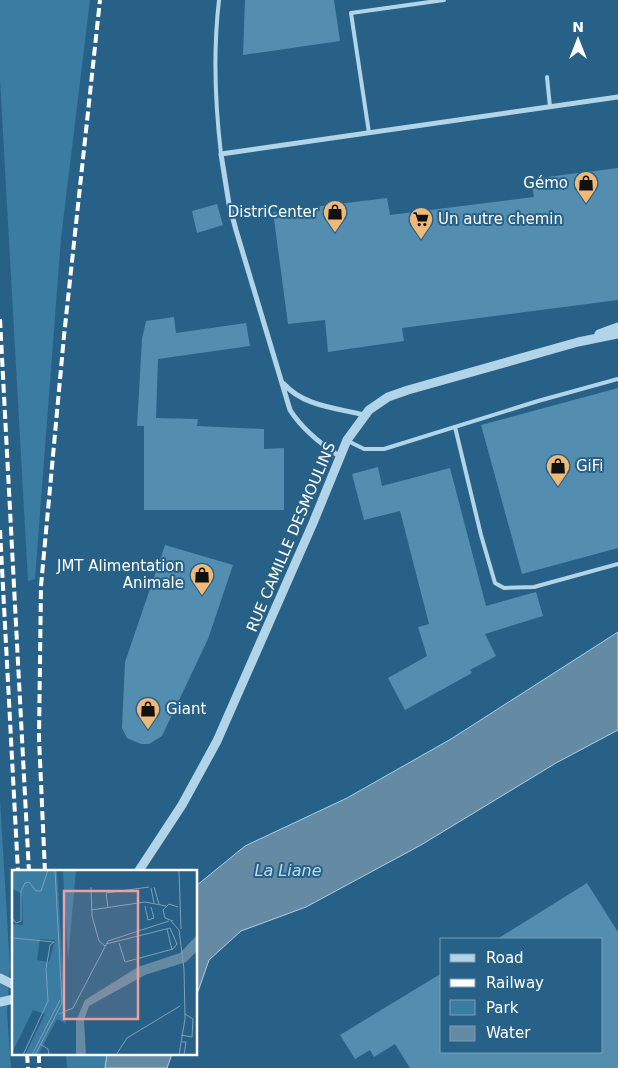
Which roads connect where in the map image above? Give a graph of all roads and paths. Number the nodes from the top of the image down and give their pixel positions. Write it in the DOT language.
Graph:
graph roads {
  1 [pos="219,0"];
  2 [pos="444,0"];
  3 [pos="547,77"];
  4 [pos="618,97"];
  5 [pos="550,107"];
  6 [pos="369,133"];
  7 [pos="221,154"];
  8 [pos="618,327"];
  9 [pos="618,334"];
  10 [pos="578,342"];
  11 [pos="618,379"];
  12 [pos="282,382"];
  13 [pos="364,415"];
  14 [pos="455,427"];
  15 [pos="347,440"];
  16 [pos="339,456"];
  17 [pos="618,564"];
  18 [pos="139,870"];
  19 [pos="0,978"];
  20 [pos="12,984"];
  1 -- 7 [label="lane"];
  2 -- 6 [label="lane"];
  3 -- 5 [label="lane"];
  4 -- 5 [label="street"];
  5 -- 6 [label="street"];
  6 -- 7 [label="street"];
  7 -- 12 [label="street"];
  8 -- 10 [label="street, RUE CAMILLE DESMOULINS"];
  9 -- 10 [label="street, RUE CAMILLE DESMOULINS"];
  10 -- 13 [label="street, RUE CAMILLE DESMOULINS"];
  11 -- 14 [label="lane"];
  12 -- 13 [label="street"];
  12 -- 16 [label="street"];
  13 -- 15 [label="street, RUE CAMILLE DESMOULINS"];
  14 -- 15 [label="lane"];
  14 -- 17 [label="lane"];
  15 -- 16 [label="street, RUE CAMILLE DESMOULINS"];
  16 -- 18 [label="street, RUE CAMILLE DESMOULINS"];
  19 -- 20 [label="street"];
}
